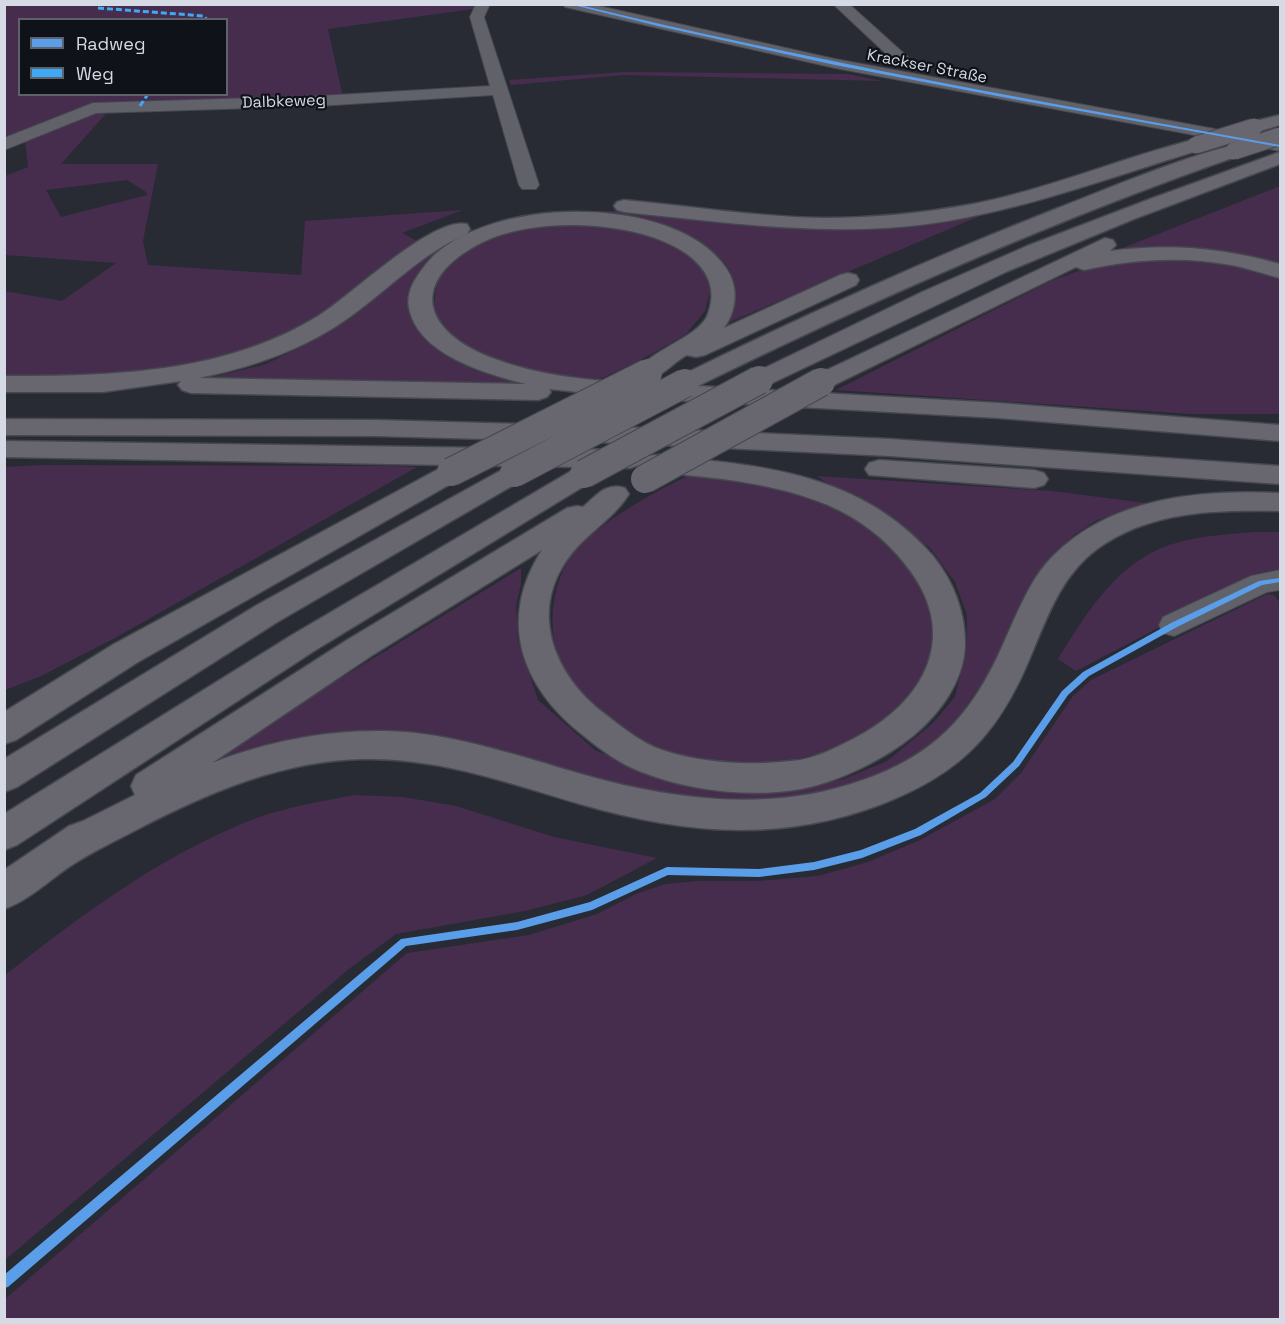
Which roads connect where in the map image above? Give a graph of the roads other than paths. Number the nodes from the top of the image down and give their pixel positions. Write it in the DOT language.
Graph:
graph roads {
  1 [pos="483,4"];
  2 [pos="570,4"];
  3 [pos="840,4"];
  4 [pos="904,62"];
  5 [pos="500,90"];
  6 [pos="1281,120"];
  7 [pos="1281,136"];
  8 [pos="4,146"];
  9 [pos="1150,159"];
  10 [pos="1280,160"];
  11 [pos="529,185"];
  12 [pos="1281,271"];
  13 [pos="1045,274"];
  14 [pos="648,373"];
  15 [pos="4,384"];
  16 [pos="81,384"];
  17 [pos="695,389"];
  18 [pos="4,407"];
  19 [pos="1162,422"];
  20 [pos="1281,424"];
  21 [pos="4,427"];
  22 [pos="1281,433"];
  23 [pos="4,449"];
  24 [pos="64,451"];
  25 [pos="1281,452"];
  26 [pos="4,457"];
  27 [pos="589,466"];
  28 [pos="1281,475"];
  29 [pos="615,494"];
  30 [pos="1281,496"];
  31 [pos="1281,502"];
  32 [pos="1278,583"];
  33 [pos="1174,625"];
  34 [pos="126,653"];
  35 [pos="4,709"];
  36 [pos="4,730"];
  37 [pos="4,777"];
  38 [pos="4,834"];
  39 [pos="65,850"];
  40 [pos="4,892"];
  1 -- 5 [label="street"];
  2 -- 10 [label="street, Krackser Straße"];
  3 -- 4 [label="street"];
  5 -- 8 [label="street, Dalbkeweg"];
  5 -- 11 [label="street"];
  6 -- 9 [label="highway, bridge"];
  7 -- 17 [label="highway, bridge"];
  9 -- 14 [label="highway"];
  9 -- 16 [label="highway"];
  10 -- 13 [label="highway"];
  10 -- 27 [label="highway, bridge"];
  12 -- 13 [label="highway"];
  13 -- 29 [label="highway, bridge"];
  14 -- 17 [label="highway"];
  14 -- 34 [label="highway, bridge"];
  15 -- 16 [label="highway"];
  16 -- 17 [label="highway"];
  17 -- 19 [label="highway"];
  17 -- 37 [label="highway, bridge"];
  18 -- 25 [label="highway"];
  19 -- 20 [label="highway"];
  19 -- 22 [label="highway"];
  21 -- 28 [label="highway"];
  23 -- 24 [label="highway"];
  24 -- 26 [label="highway"];
  24 -- 27 [label="highway"];
  27 -- 29 [label="highway"];
  27 -- 30 [label="highway"];
  27 -- 38 [label="highway"];
  29 -- 39 [label="highway"];
  31 -- 39 [label="highway"];
  32 -- 33 [label="street"];
  34 -- 35 [label="highway"];
  34 -- 36 [label="highway"];
  39 -- 40 [label="highway"];
}
